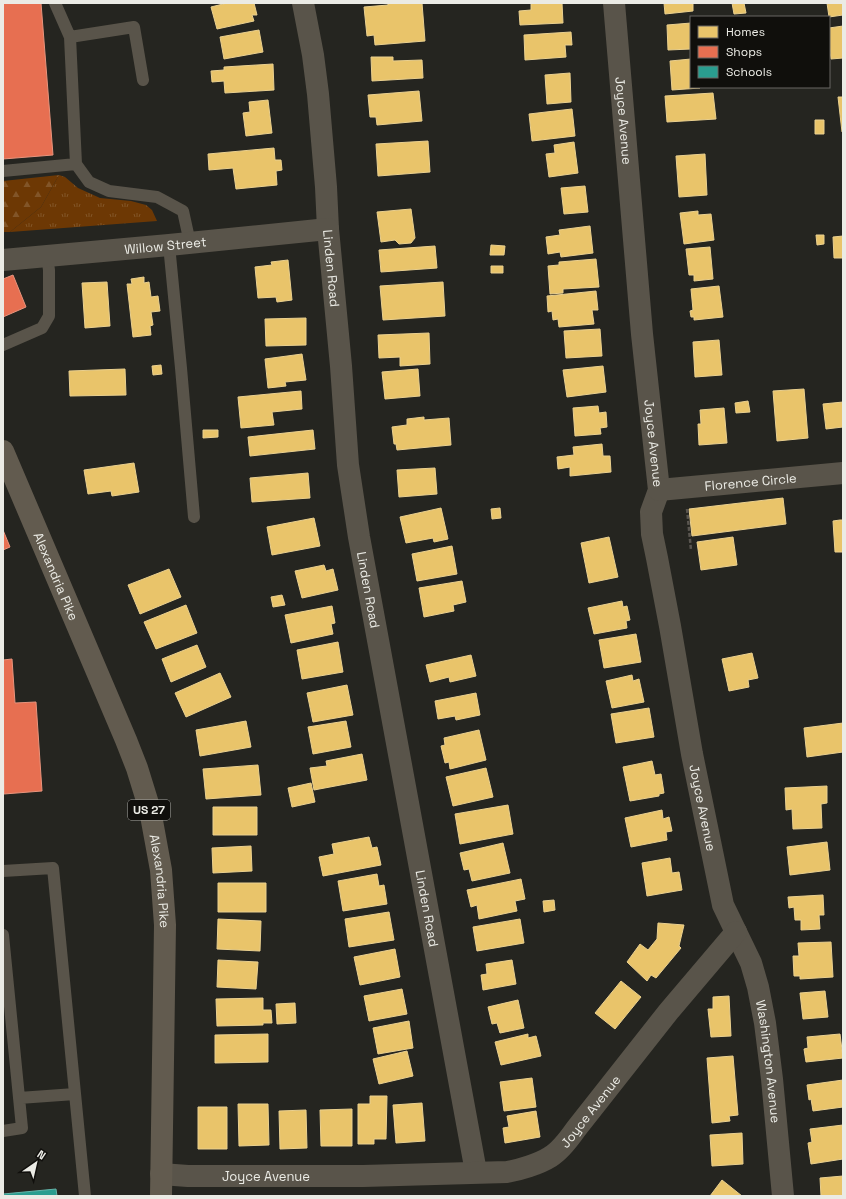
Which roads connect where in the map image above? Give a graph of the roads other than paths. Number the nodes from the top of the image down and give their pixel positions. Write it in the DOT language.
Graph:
graph roads {
  1 [pos="55,3"];
  2 [pos="302,3"];
  3 [pos="614,3"];
  4 [pos="70,37"];
  5 [pos="143,80"];
  6 [pos="76,164"];
  7 [pos="3,171"];
  8 [pos="328,229"];
  9 [pos="179,244"];
  10 [pos="47,256"];
  11 [pos="3,260"];
  12 [pos="3,345"];
  13 [pos="3,451"];
  14 [pos="843,473"];
  15 [pos="659,490"];
  16 [pos="194,517"];
  17 [pos="3,871"];
  18 [pos="736,932"];
  19 [pos="3,934"];
  20 [pos="75,1094"];
  21 [pos="19,1098"];
  22 [pos="3,1131"];
  23 [pos="476,1172"];
  24 [pos="161,1174"];
  25 [pos="85,1196"];
  26 [pos="161,1196"];
  27 [pos="782,1196"];
  1 -- 4 [label="lane"];
  2 -- 8 [label="street, Linden Road"];
  3 -- 15 [label="street, Joyce Avenue"];
  4 -- 5 [label="lane"];
  4 -- 6 [label="lane"];
  6 -- 7 [label="lane"];
  6 -- 9 [label="lane"];
  8 -- 9 [label="street, Willow Street"];
  8 -- 23 [label="street, Linden Road"];
  9 -- 10 [label="street, Willow Street"];
  9 -- 16 [label="lane"];
  10 -- 11 [label="street, Willow Street"];
  10 -- 12 [label="lane"];
  13 -- 24 [label="main road, Alexandria Pike / US 27"];
  14 -- 15 [label="street, Florence Circle"];
  15 -- 18 [label="street, Joyce Avenue"];
  17 -- 20 [label="lane"];
  18 -- 23 [label="street, Joyce Avenue"];
  18 -- 27 [label="street, Washington Avenue"];
  19 -- 21 [label="lane"];
  20 -- 21 [label="lane"];
  20 -- 25 [label="lane"];
  21 -- 22 [label="lane"];
  23 -- 24 [label="street, Joyce Avenue"];
  24 -- 26 [label="main road, Alexandria Pike / US 27"];
}
